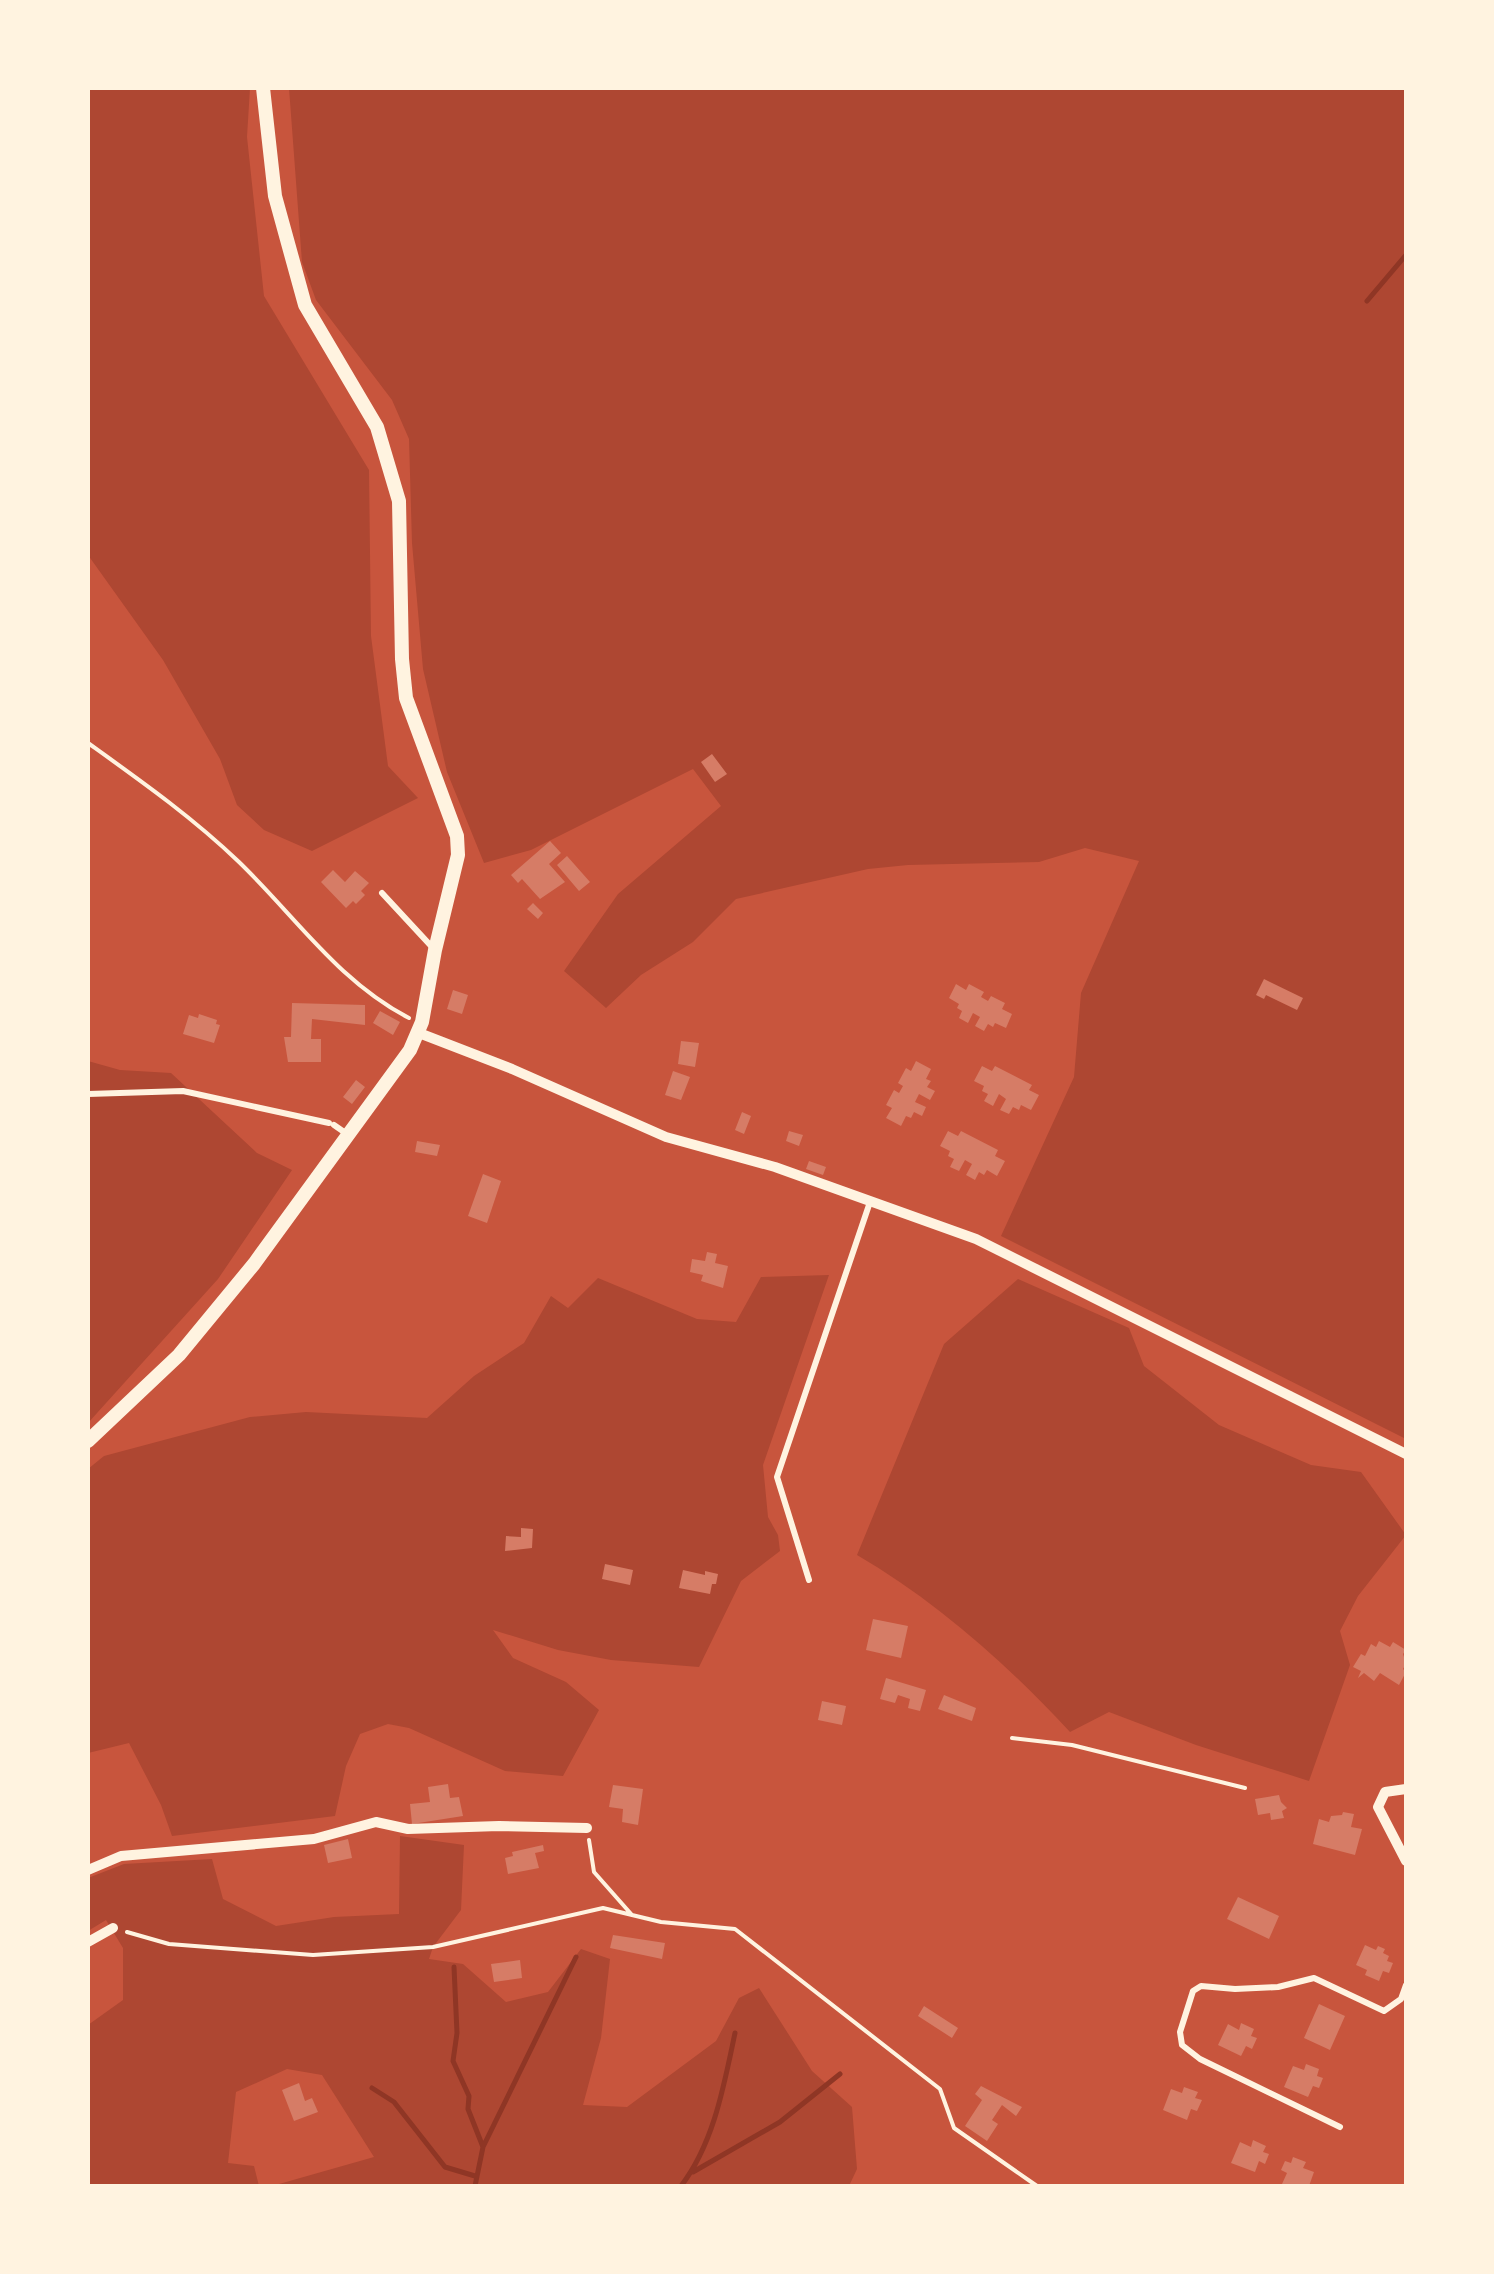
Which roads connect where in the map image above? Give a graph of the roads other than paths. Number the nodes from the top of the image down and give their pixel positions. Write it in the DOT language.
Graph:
graph roads {
  1 [pos="263,88"];
  2 [pos="382,893"];
  3 [pos="435,950"];
  4 [pos="420,1027"];
  5 [pos="88,1094"];
  6 [pos="337,1128"];
  7 [pos="870,1201"];
  8 [pos="88,1441"];
  9 [pos="1406,1454"];
  10 [pos="809,1580"];
  11 [pos="1406,1789"];
  12 [pos="587,1828"];
  13 [pos="1406,1861"];
  14 [pos="88,1870"];
  15 [pos="113,1928"];
  16 [pos="88,1942"];
  17 [pos="1406,1985"];
  18 [pos="1340,2127"];
  1 -- 3 [label="street"];
  2 -- 3 [label="lane"];
  3 -- 4 [label="street"];
  4 -- 6 [label="street"];
  4 -- 7 [label="street"];
  5 -- 6 [label="lane"];
  6 -- 8 [label="street"];
  7 -- 9 [label="street"];
  7 -- 10 [label="lane"];
  11 -- 13 [label="street"];
  12 -- 14 [label="street"];
  15 -- 16 [label="street"];
  17 -- 18 [label="lane"];
}
